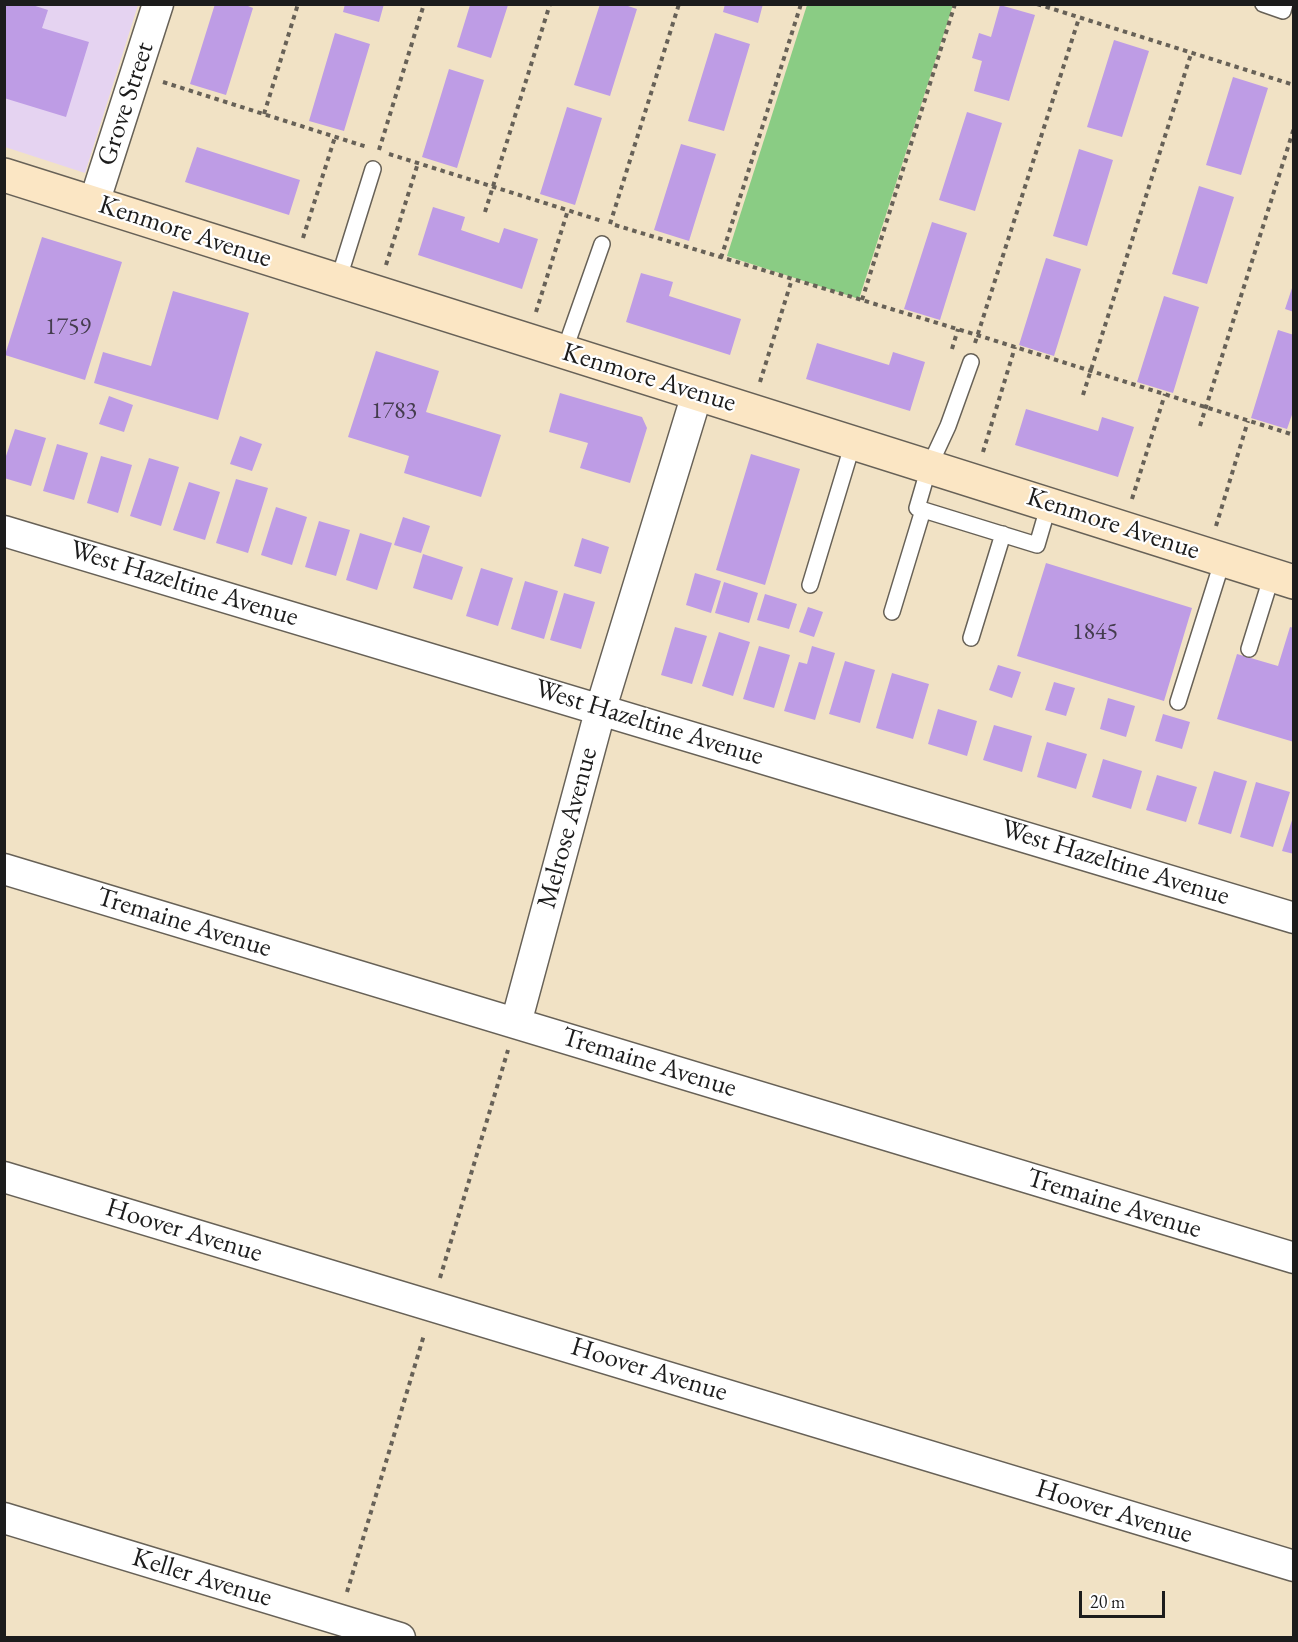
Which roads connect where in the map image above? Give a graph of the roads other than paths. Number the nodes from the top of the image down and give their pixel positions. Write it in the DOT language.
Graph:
graph roads {
  1 [pos="158,4"];
  2 [pos="1263,4"];
  3 [pos="1285,4"];
  4 [pos="373,169"];
  5 [pos="4,175"];
  6 [pos="94,203"];
  7 [pos="602,244"];
  8 [pos="338,281"];
  9 [pos="564,352"];
  10 [pos="971,362"];
  11 [pos="697,394"];
  12 [pos="853,443"];
  13 [pos="929,467"];
  14 [pos="1049,504"];
  15 [pos="923,510"];
  16 [pos="4,531"];
  17 [pos="1003,534"];
  18 [pos="1223,559"];
  19 [pos="1283,578"];
  20 [pos="810,585"];
  21 [pos="892,612"];
  22 [pos="971,638"];
  23 [pos="1249,649"];
  24 [pos="1179,702"];
  25 [pos="601,708"];
  26 [pos="4,869"];
  27 [pos="1293,918"];
  28 [pos="516,1023"];
  29 [pos="4,1177"];
  30 [pos="1293,1258"];
  31 [pos="4,1518"];
  32 [pos="1293,1566"];
  33 [pos="400,1638"];
  1 -- 6 [label="street, Grove Street"];
  2 -- 3 [label="lane"];
  4 -- 8 [label="lane"];
  5 -- 6 [label="street, Kenmore Avenue"];
  6 -- 8 [label="street, Kenmore Avenue"];
  7 -- 9 [label="lane"];
  8 -- 9 [label="street, Kenmore Avenue"];
  9 -- 11 [label="street, Kenmore Avenue"];
  10 -- 13 [label="lane"];
  11 -- 12 [label="street, Kenmore Avenue"];
  11 -- 25 [label="street, Melrose Avenue"];
  12 -- 13 [label="street, Kenmore Avenue"];
  12 -- 20 [label="lane"];
  13 -- 14 [label="street, Kenmore Avenue"];
  13 -- 15 [label="lane"];
  14 -- 17 [label="lane"];
  14 -- 18 [label="street, Kenmore Avenue"];
  15 -- 17 [label="lane"];
  15 -- 21 [label="lane"];
  16 -- 25 [label="street, West Hazeltine Avenue"];
  17 -- 22 [label="lane"];
  18 -- 19 [label="street, Kenmore Avenue"];
  18 -- 24 [label="lane"];
  19 -- 23 [label="lane"];
  25 -- 27 [label="street, West Hazeltine Avenue"];
  25 -- 28 [label="street, Melrose Avenue"];
  26 -- 28 [label="street, Tremaine Avenue"];
  28 -- 30 [label="street, Tremaine Avenue"];
  29 -- 32 [label="street, Hoover Avenue"];
  31 -- 33 [label="street, Keller Avenue"];
}
